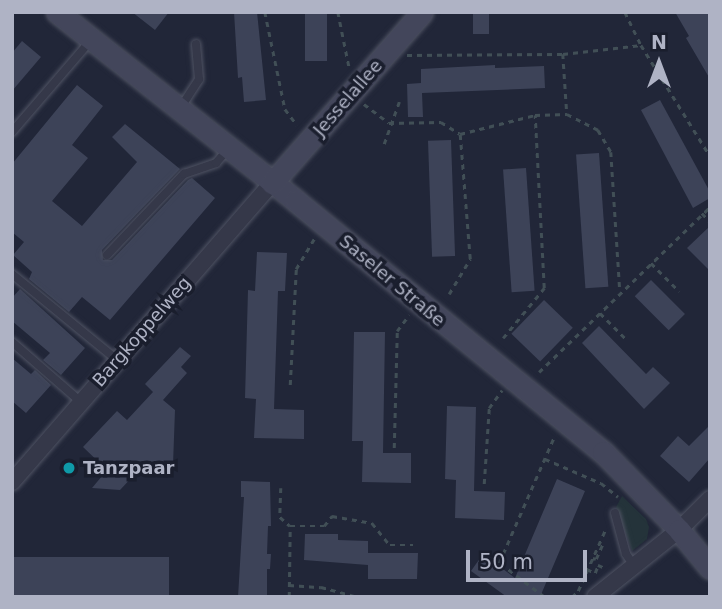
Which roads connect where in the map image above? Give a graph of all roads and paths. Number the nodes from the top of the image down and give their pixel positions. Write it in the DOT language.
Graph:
graph roads {
  1 [pos="57,12"];
  2 [pos="265,12"];
  3 [pos="338,12"];
  4 [pos="422,12"];
  5 [pos="625,12"];
  6 [pos="91,40"];
  7 [pos="196,44"];
  8 [pos="641,45"];
  9 [pos="563,54"];
  10 [pos="407,55"];
  11 [pos="349,66"];
  12 [pos="399,102"];
  13 [pos="364,104"];
  14 [pos="179,109"];
  15 [pos="567,114"];
  16 [pos="536,115"];
  17 [pos="389,123"];
  18 [pos="298,126"];
  19 [pos="12,132"];
  20 [pos="460,134"];
  21 [pos="384,144"];
  22 [pos="229,148"];
  23 [pos="710,156"];
  24 [pos="272,183"];
  25 [pos="710,207"];
  26 [pos="702,214"];
  27 [pos="710,222"];
  28 [pos="314,239"];
  29 [pos="107,255"];
  30 [pos="651,263"];
  31 [pos="12,274"];
  32 [pos="679,291"];
  33 [pos="620,292"];
  34 [pos="449,294"];
  35 [pos="600,313"];
  36 [pos="410,314"];
  37 [pos="503,338"];
  38 [pos="627,340"];
  39 [pos="12,342"];
  40 [pos="117,360"];
  41 [pos="539,372"];
  42 [pos="290,385"];
  43 [pos="503,389"];
  44 [pos="80,402"];
  45 [pos="556,434"];
  46 [pos="394,448"];
  47 [pos="545,459"];
  48 [pos="12,482"];
  49 [pos="484,484"];
  50 [pos="281,488"];
  51 [pos="622,489"];
  52 [pos="618,497"];
  53 [pos="710,499"];
  54 [pos="613,513"];
  55 [pos="290,526"];
  56 [pos="680,530"];
  57 [pos="603,543"];
  58 [pos="413,545"];
  59 [pos="593,558"];
  60 [pos="634,566"];
  61 [pos="710,568"];
  62 [pos="289,585"];
  63 [pos="574,596"];
  64 [pos="289,597"];
  65 [pos="358,597"];
  66 [pos="544,597"];
  67 [pos="595,597"];
  1 -- 6 [label="street, Saseler Straße"];
  2 -- 18 [label="path"];
  3 -- 11 [label="path"];
  4 -- 24 [label="street, Jesselallee"];
  5 -- 8 [label="path"];
  6 -- 14 [label="street, Saseler Straße"];
  6 -- 19 [label="lane"];
  7 -- 14 [label="lane"];
  8 -- 9 [label="path"];
  8 -- 23 [label="path"];
  9 -- 10 [label="path"];
  9 -- 15 [label="path"];
  12 -- 17 [label="path"];
  13 -- 17 [label="path"];
  14 -- 22 [label="street, Saseler Straße"];
  15 -- 16 [label="path"];
  15 -- 33 [label="path"];
  16 -- 20 [label="path"];
  16 -- 37 [label="path"];
  17 -- 20 [label="path"];
  17 -- 21 [label="path"];
  20 -- 34 [label="path"];
  22 -- 24 [label="street, Saseler Straße"];
  22 -- 29 [label="lane"];
  24 -- 40 [label="street, Bargkoppelweg"];
  24 -- 56 [label="street, Saseler Straße"];
  25 -- 26 [label="path"];
  26 -- 27 [label="path"];
  26 -- 30 [label="path"];
  28 -- 42 [label="path"];
  30 -- 32 [label="path"];
  30 -- 33 [label="path"];
  31 -- 40 [label="lane"];
  33 -- 35 [label="path"];
  35 -- 38 [label="path"];
  35 -- 41 [label="path"];
  36 -- 46 [label="path"];
  39 -- 44 [label="lane"];
  40 -- 44 [label="street, Bargkoppelweg"];
  43 -- 49 [label="path"];
  44 -- 48 [label="street, Bargkoppelweg"];
  45 -- 47 [label="path"];
  47 -- 52 [label="path"];
  47 -- 66 [label="path"];
  50 -- 55 [label="path"];
  51 -- 52 [label="path"];
  52 -- 54 [label="path"];
  53 -- 56 [label="street"];
  54 -- 59 [label="path"];
  54 -- 60 [label="lane"];
  55 -- 58 [label="path"];
  55 -- 62 [label="path"];
  56 -- 60 [label="street"];
  56 -- 61 [label="street, Saseler Straße"];
  57 -- 59 [label="path"];
  59 -- 63 [label="path"];
  60 -- 67 [label="street"];
  62 -- 64 [label="path"];
  62 -- 65 [label="path"];
}
